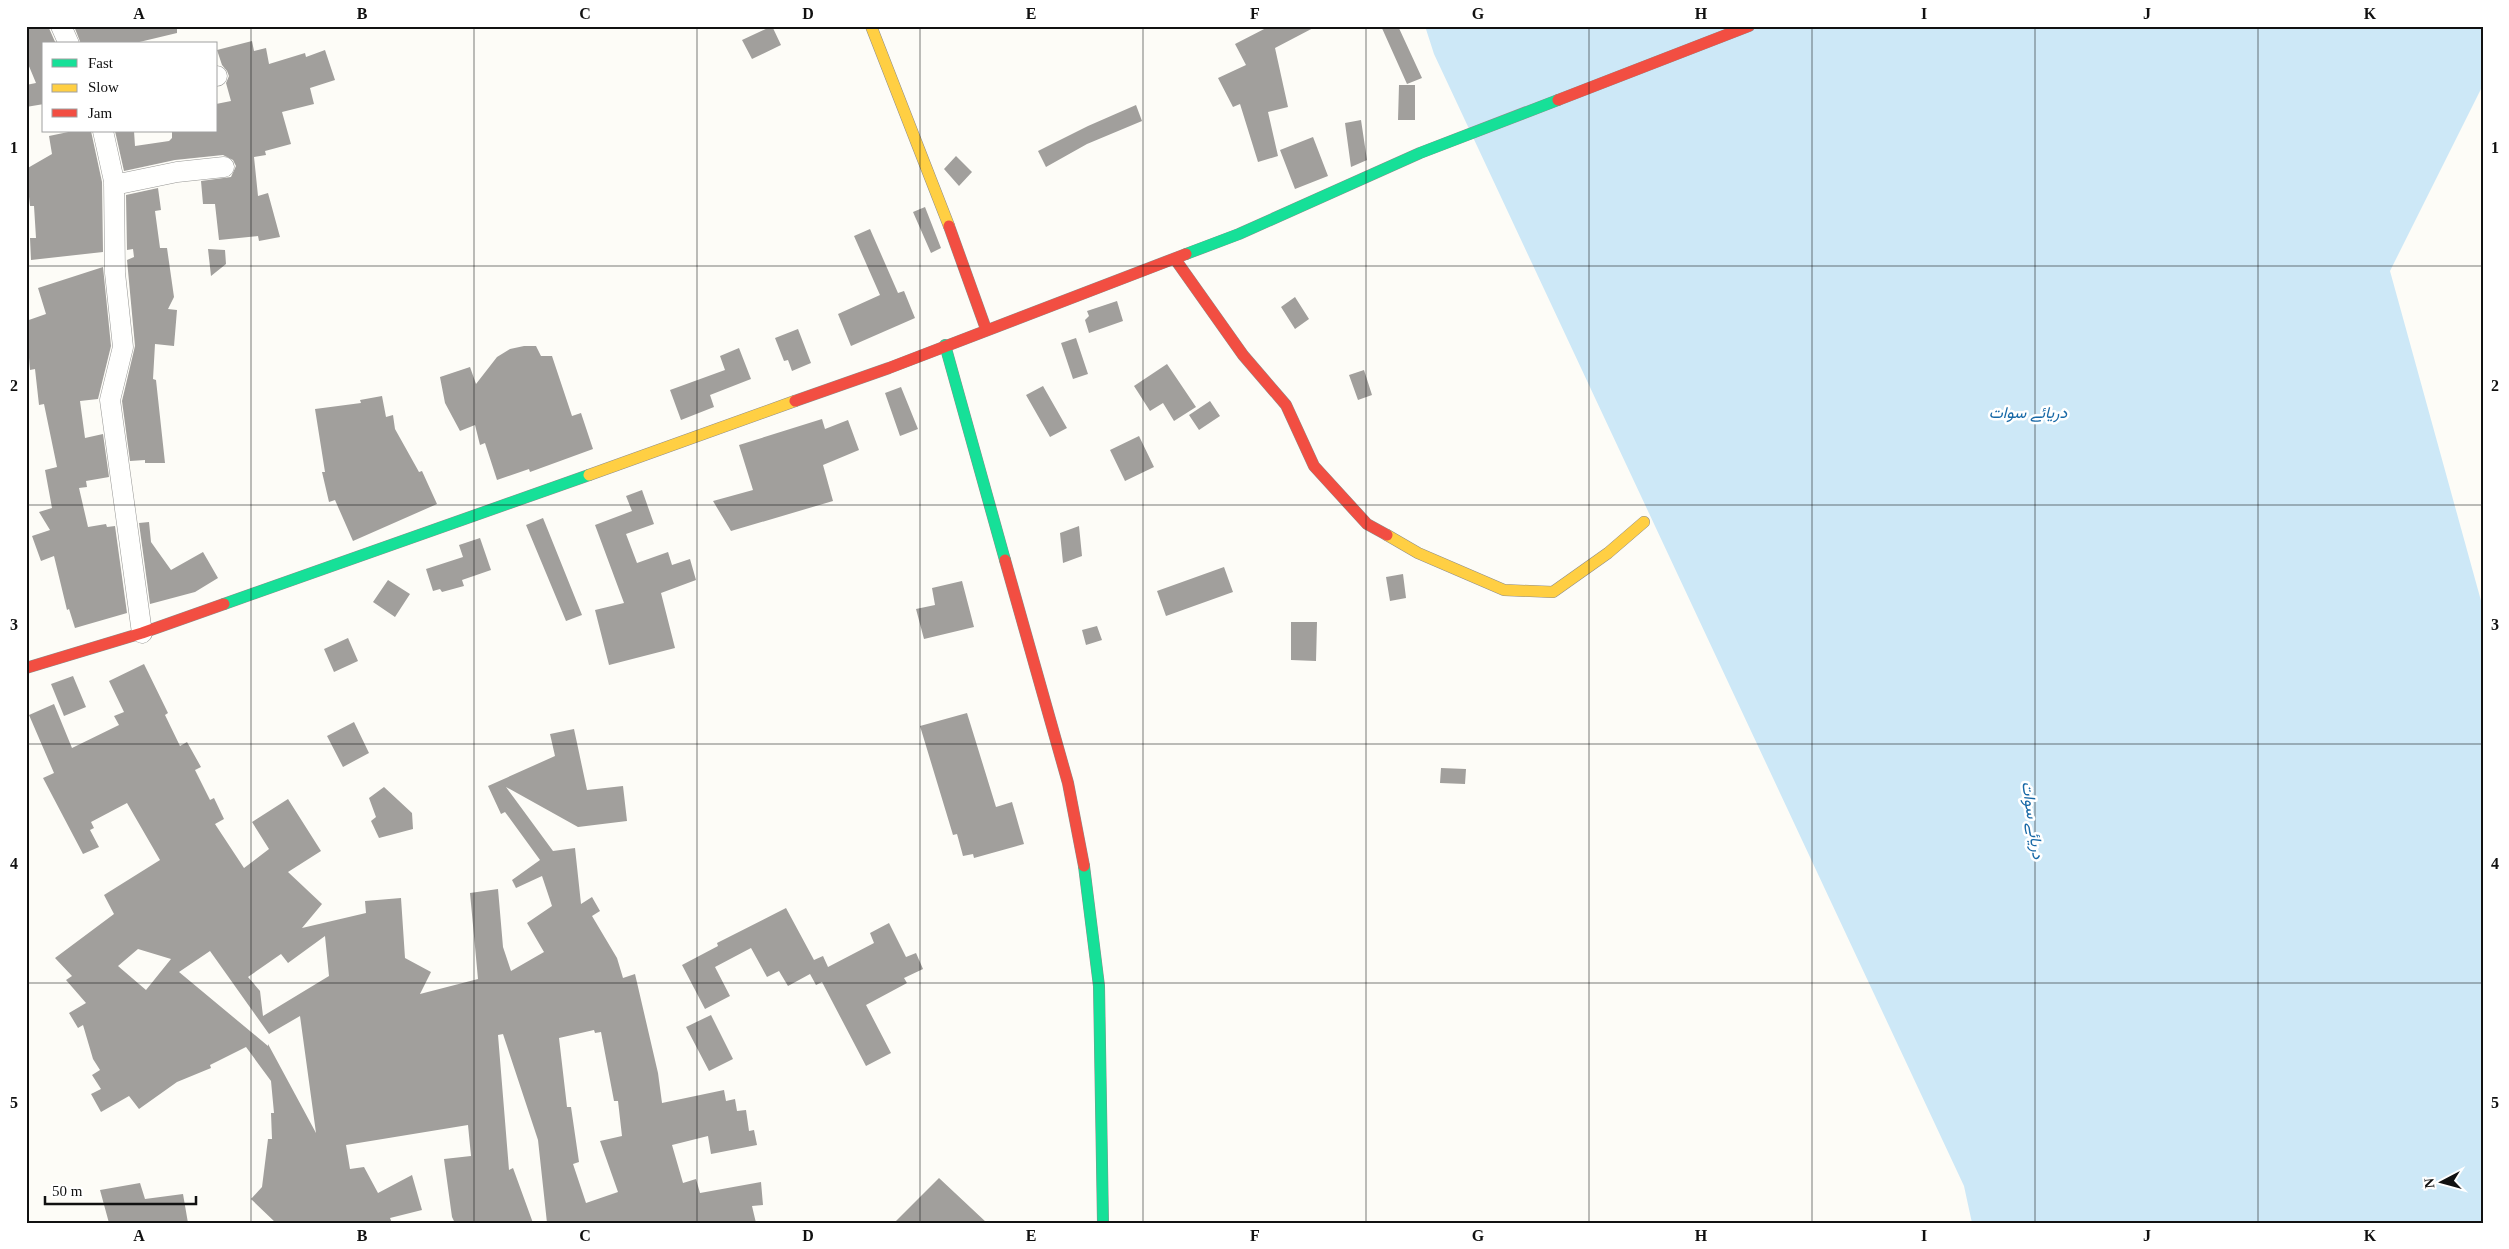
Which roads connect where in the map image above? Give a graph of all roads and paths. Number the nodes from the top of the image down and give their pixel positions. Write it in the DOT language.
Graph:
graph roads {
  1 [pos="61,26"];
  2 [pos="871,26"];
  3 [pos="1748,26"];
  4 [pos="68,42"];
  5 [pos="103,132"];
  6 [pos="224,167"];
  7 [pos="114,185"];
  8 [pos="1175,259"];
  9 [pos="986,329"];
  10 [pos="945,345"];
  11 [pos="1644,522"];
  12 [pos="142,633"];
  13 [pos="26,668"];
  14 [pos="1103,1223"];
  1 -- 4 [label="street"];
  2 -- 9 [label="main road"];
  3 -- 8 [label="main road"];
  5 -- 7 [label="street"];
  6 -- 7 [label="street"];
  7 -- 12 [label="street"];
  8 -- 9 [label="main road"];
  8 -- 11 [label="main road"];
  9 -- 10 [label="main road"];
  10 -- 12 [label="main road"];
  10 -- 14 [label="main road"];
  12 -- 13 [label="main road"];
}
